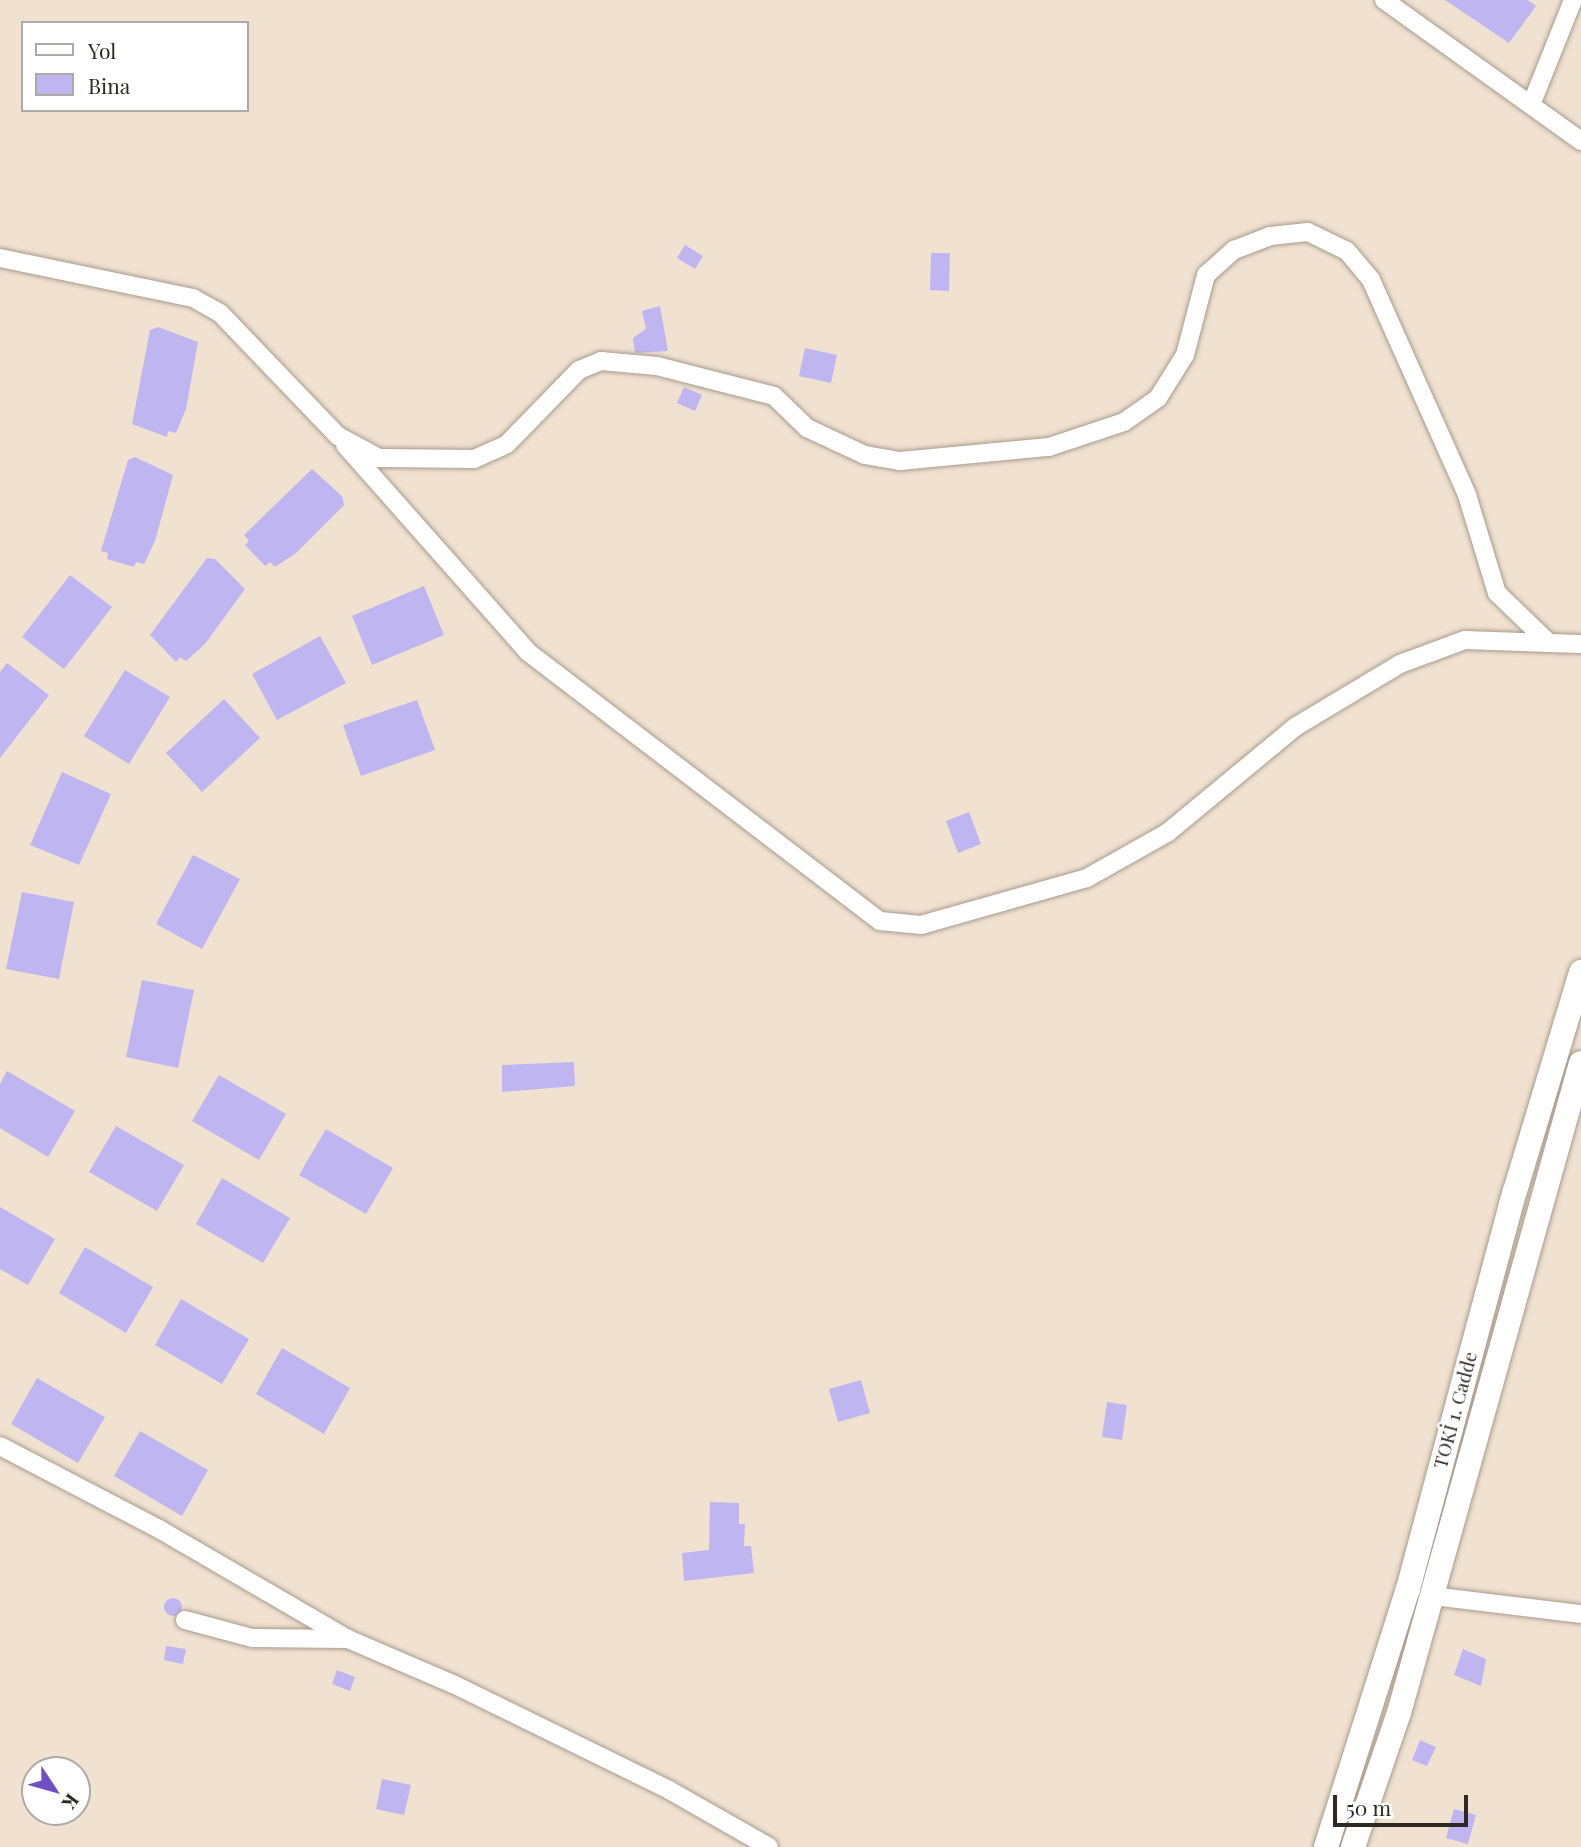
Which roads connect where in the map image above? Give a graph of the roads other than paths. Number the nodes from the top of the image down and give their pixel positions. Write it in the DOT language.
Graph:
graph roads {
  1 [pos="1384,0"];
  2 [pos="1573,0"];
  3 [pos="1531,105"];
  4 [pos="1581,141"];
  5 [pos="0,258"];
  6 [pos="338,436"];
  7 [pos="1549,643"];
  8 [pos="1581,644"];
  9 [pos="1581,972"];
  10 [pos="1581,1063"];
  11 [pos="0,1446"];
  12 [pos="1432,1596"];
  13 [pos="1581,1614"];
  14 [pos="185,1620"];
  15 [pos="348,1639"];
  16 [pos="769,1847"];
  17 [pos="1326,1847"];
  18 [pos="1353,1847"];
  1 -- 3 [label="street"];
  2 -- 3 [label="street"];
  3 -- 4 [label="street"];
  5 -- 6 [label="street"];
  6 -- 7 [label="street"];
  6 -- 7 [label="street"];
  7 -- 8 [label="street"];
  9 -- 17 [label="main road, TOKİ 1. Cadde"];
  10 -- 12 [label="main road"];
  11 -- 15 [label="street"];
  12 -- 13 [label="street"];
  12 -- 18 [label="main road"];
  14 -- 15 [label="street"];
  15 -- 16 [label="street"];
}
